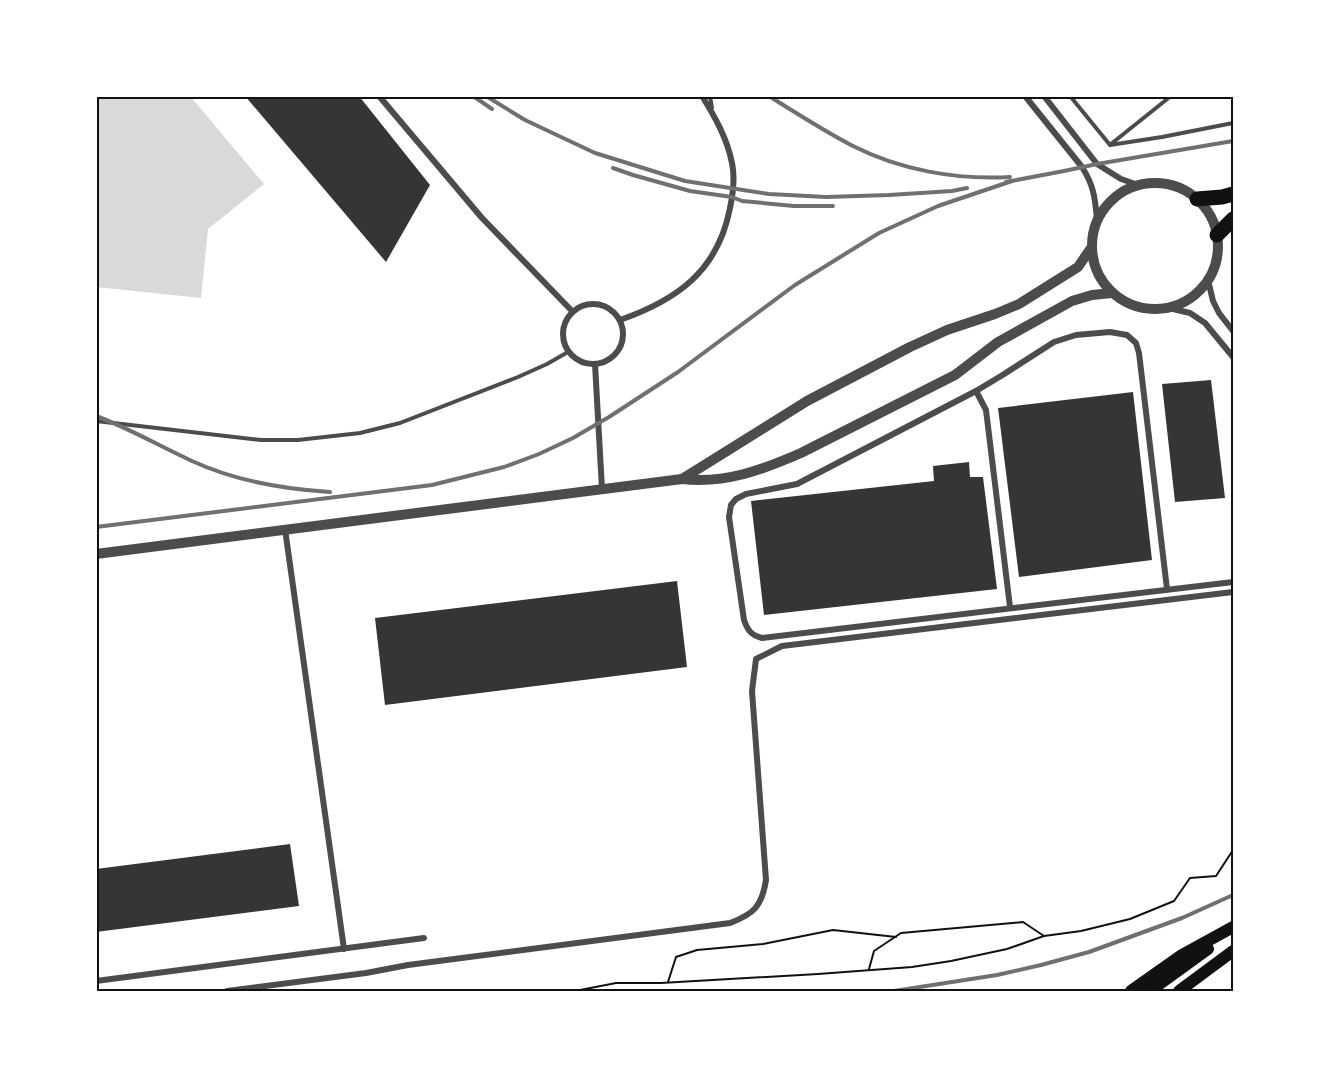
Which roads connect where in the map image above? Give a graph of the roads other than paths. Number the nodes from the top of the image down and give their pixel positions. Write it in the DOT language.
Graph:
graph roads {
  1 [pos="380,96"];
  2 [pos="702,96"];
  3 [pos="710,96"];
  4 [pos="1025,96"];
  5 [pos="1044,96"];
  6 [pos="1070,96"];
  7 [pos="1171,96"];
  8 [pos="712,112"];
  9 [pos="1233,123"];
  10 [pos="1110,144"];
  11 [pos="1138,185"];
  12 [pos="1233,194"];
  13 [pos="1197,199"];
  14 [pos="1097,219"];
  15 [pos="1233,219"];
  16 [pos="1217,235"];
  17 [pos="1091,249"];
  18 [pos="1208,280"];
  19 [pos="1112,293"];
  20 [pos="1169,308"];
  21 [pos="572,311"];
  22 [pos="620,320"];
  23 [pos="1233,331"];
  24 [pos="568,352"];
  25 [pos="1233,357"];
  26 [pos="595,364"];
  27 [pos="976,391"];
  28 [pos="96,421"];
  29 [pos="682,479"];
  30 [pos="602,490"];
  31 [pos="285,529"];
  32 [pos="96,554"];
  33 [pos="1233,582"];
  34 [pos="1167,589"];
  35 [pos="1233,592"];
  36 [pos="1010,608"];
  37 [pos="1233,929"];
  38 [pos="424,938"];
  39 [pos="344,949"];
  40 [pos="1233,951"];
  41 [pos="96,981"];
  42 [pos="227,991"];
  43 [pos="1131,991"];
  44 [pos="1150,991"];
  45 [pos="1179,991"];
  1 -- 21 [label="street"];
  2 -- 8 [label="street"];
  3 -- 8 [label="lane"];
  4 -- 14 [label="street"];
  5 -- 11 [label="street"];
  6 -- 10 [label="lane"];
  7 -- 10 [label="lane"];
  8 -- 22 [label="street"];
  9 -- 10 [label="lane"];
  11 -- 13 [label="street"];
  11 -- 14 [label="street"];
  12 -- 13 [label="highway"];
  13 -- 16 [label="street"];
  14 -- 17 [label="street"];
  15 -- 16 [label="highway"];
  16 -- 18 [label="street"];
  17 -- 19 [label="street"];
  17 -- 29 [label="street"];
  18 -- 20 [label="street"];
  18 -- 23 [label="street"];
  19 -- 20 [label="street"];
  19 -- 29 [label="street"];
  20 -- 25 [label="street"];
  21 -- 22 [label="street"];
  21 -- 24 [label="street"];
  22 -- 26 [label="street"];
  24 -- 26 [label="street"];
  24 -- 28 [label="lane"];
  26 -- 30 [label="street"];
  27 -- 34 [label="street"];
  27 -- 36 [label="street"];
  27 -- 36 [label="street"];
  29 -- 30 [label="street"];
  30 -- 31 [label="street"];
  31 -- 32 [label="street"];
  31 -- 39 [label="street"];
  33 -- 34 [label="street"];
  34 -- 36 [label="street"];
  35 -- 42 [label="street"];
  37 -- 43 [label="main road"];
  37 -- 44 [label="main road"];
  38 -- 39 [label="street"];
  39 -- 41 [label="street"];
  40 -- 45 [label="main road"];
}
